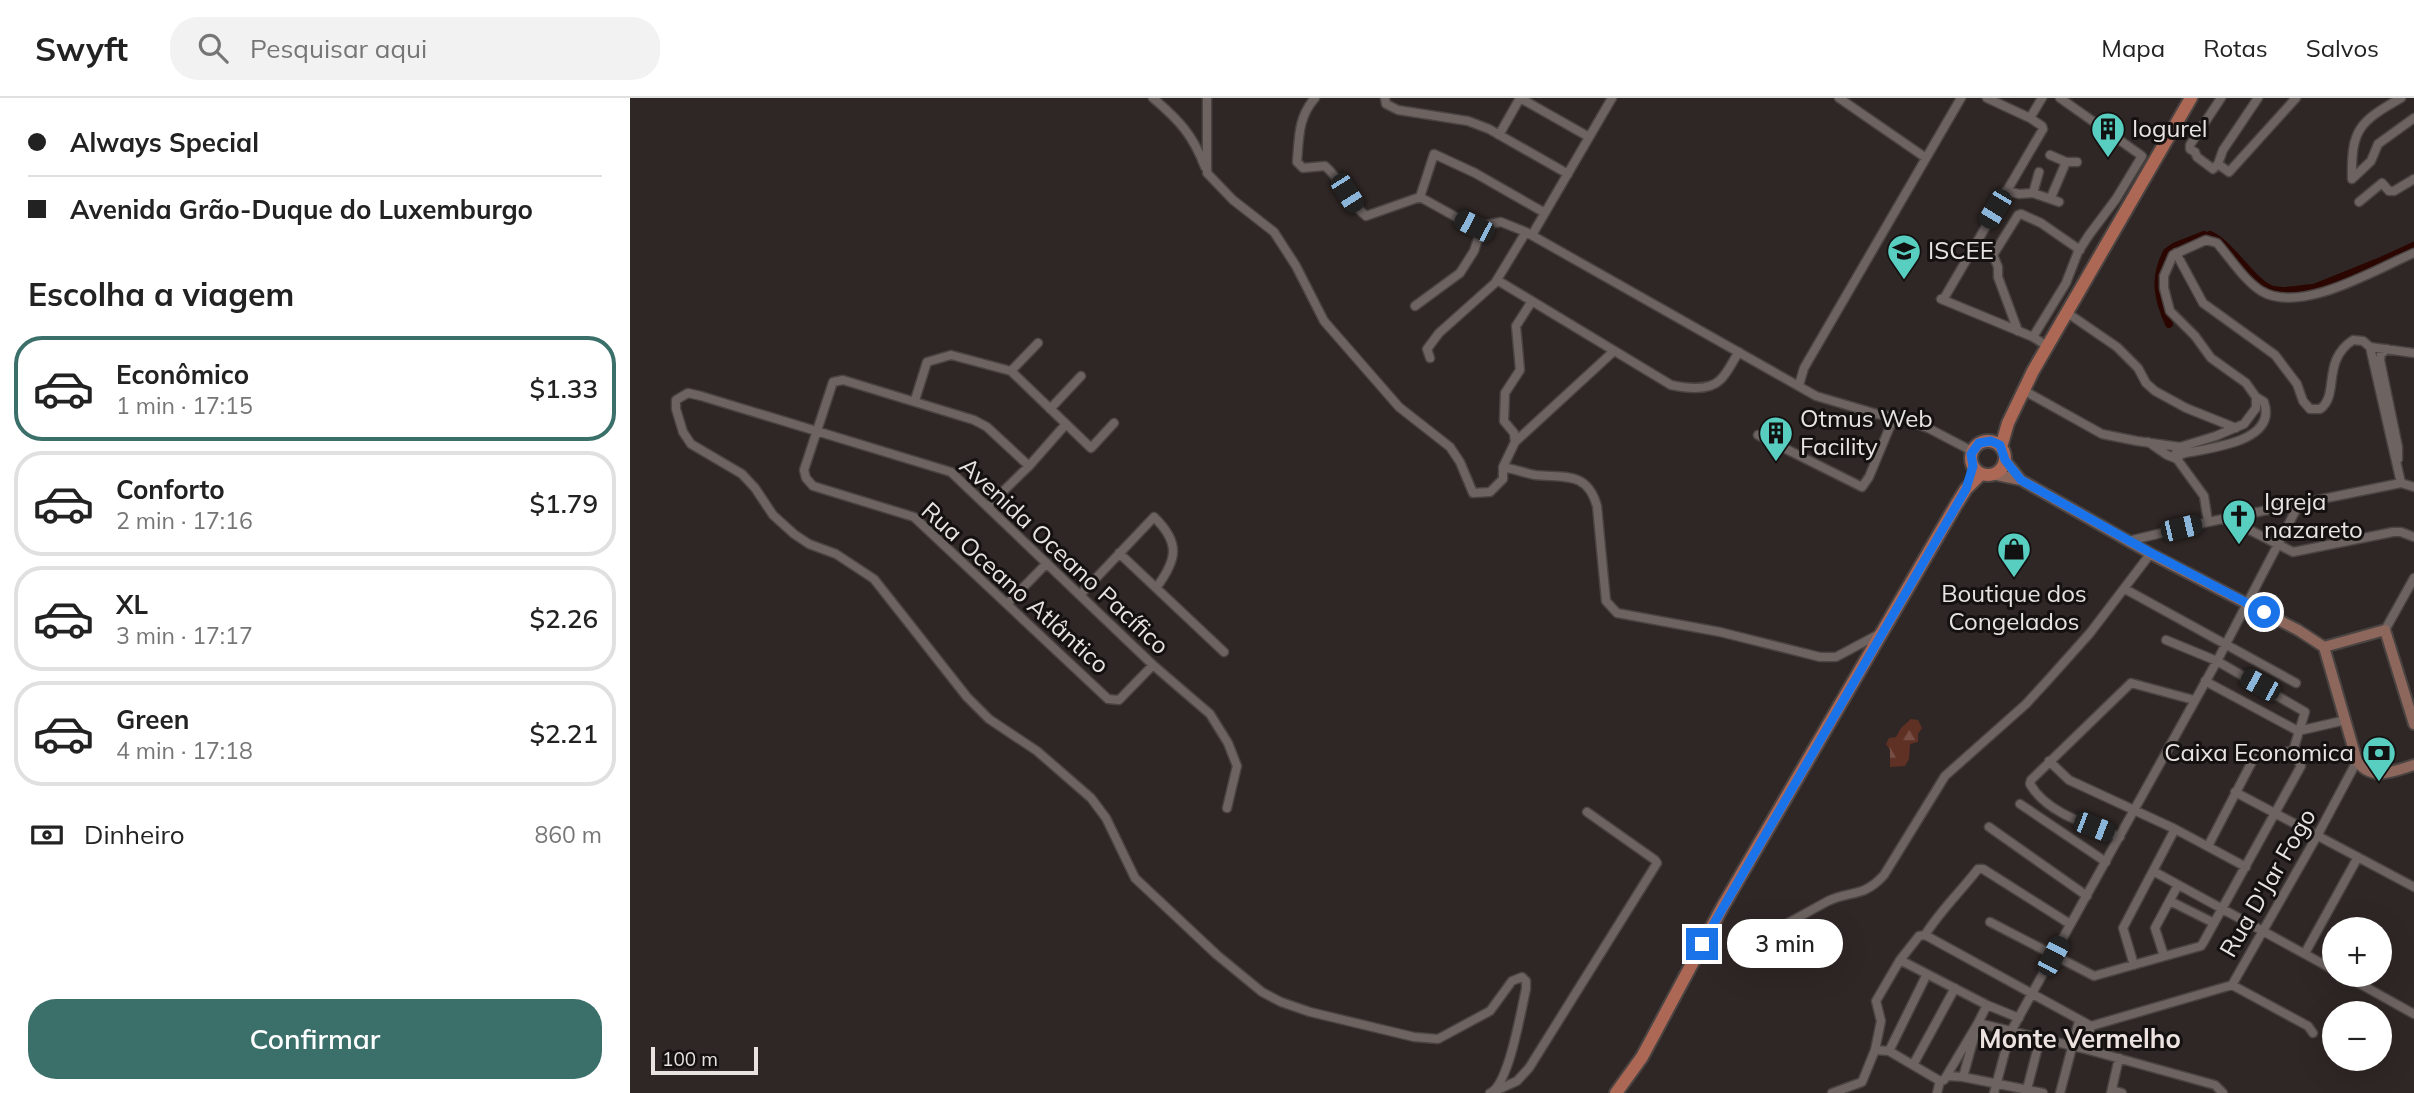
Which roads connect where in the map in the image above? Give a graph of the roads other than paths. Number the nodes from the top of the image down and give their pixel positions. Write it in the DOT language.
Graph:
graph roads {
  1 [pos="1153,98"];
  2 [pos="1207,98"];
  3 [pos="1315,98"];
  4 [pos="1385,98"];
  5 [pos="1520,98"];
  6 [pos="1839,98"];
  7 [pos="1961,98"];
  8 [pos="1987,98"];
  9 [pos="2042,98"];
  10 [pos="2060,98"];
  11 [pos="2191,98"];
  12 [pos="2221,98"];
  13 [pos="2258,98"];
  14 [pos="2296,98"];
  15 [pos="2401,98"];
  16 [pos="1609,99"];
  17 [pos="2030,118"];
  18 [pos="2414,118"];
  19 [pos="1499,135"];
  20 [pos="1589,137"];
  21 [pos="2050,155"];
  22 [pos="1926,158"];
  23 [pos="2066,162"];
  24 [pos="2077,162"];
  25 [pos="2218,164"];
  26 [pos="2039,172"];
  27 [pos="1207,173"];
  28 [pos="1568,174"];
  29 [pos="2414,179"];
  30 [pos="2006,191"];
  31 [pos="2034,193"];
  32 [pos="1420,197"];
  33 [pos="2359,202"];
  34 [pos="1545,214"];
  35 [pos="1474,226"];
  36 [pos="1529,234"];
  37 [pos="1973,246"];
  38 [pos="2080,250"];
  39 [pos="2176,253"];
  40 [pos="2414,253"];
  41 [pos="1993,255"];
  42 [pos="1497,279"];
  43 [pos="1532,301"];
  44 [pos="1415,306"];
  45 [pos="2066,312"];
  46 [pos="2018,331"];
  47 [pos="2033,337"];
  48 [pos="1038,343"];
  49 [pos="2047,346"];
  50 [pos="2370,347"];
  51 [pos="2387,349"];
  52 [pos="1614,351"];
  53 [pos="1739,352"];
  54 [pos="2414,353"];
  55 [pos="1430,358"];
  56 [pos="1011,371"];
  57 [pos="1081,376"];
  58 [pos="1799,385"];
  59 [pos="2023,390"];
  60 [pos="2256,397"];
  61 [pos="915,400"];
  62 [pos="1050,409"];
  63 [pos="1894,417"];
  64 [pos="2008,423"];
  65 [pos="1066,424"];
  66 [pos="1114,424"];
  67 [pos="2236,428"];
  68 [pos="817,430"];
  69 [pos="1758,435"];
  70 [pos="1984,441"];
  71 [pos="2147,441"];
  72 [pos="1515,442"];
  73 [pos="2179,447"];
  74 [pos="1972,452"];
  75 [pos="2003,453"];
  76 [pos="2177,459"];
  77 [pos="1029,466"];
  78 [pos="1503,467"];
  79 [pos="2398,468"];
  80 [pos="1982,471"];
  81 [pos="2021,480"];
  82 [pos="2400,483"];
  83 [pos="2414,487"];
  84 [pos="2299,504"];
  85 [pos="988,506"];
  86 [pos="2226,518"];
  87 [pos="2208,522"];
  88 [pos="2414,537"];
  89 [pos="2128,541"];
  90 [pos="2278,546"];
  91 [pos="1119,553"];
  92 [pos="2151,553"];
  93 [pos="1047,563"];
  94 [pos="2414,578"];
  95 [pos="1156,588"];
  96 [pos="2125,589"];
  97 [pos="1080,595"];
  98 [pos="1008,604"];
  99 [pos="2247,604"];
  100 [pos="2385,630"];
  101 [pos="1882,632"];
  102 [pos="2166,640"];
  103 [pos="2225,644"];
  104 [pos="2325,647"];
  105 [pos="1224,652"];
  106 [pos="2217,661"];
  107 [pos="1153,665"];
  108 [pos="2205,681"];
  109 [pos="2297,683"];
  110 [pos="2409,693"];
  111 [pos="2194,700"];
  112 [pos="2346,720"];
  113 [pos="2414,724"];
  114 [pos="2298,731"];
  115 [pos="2293,751"];
  116 [pos="2049,761"];
  117 [pos="2357,761"];
  118 [pos="2414,765"];
  119 [pos="2235,792"];
  120 [pos="2020,804"];
  121 [pos="1227,808"];
  122 [pos="2135,810"];
  123 [pos="1587,812"];
  124 [pos="2276,814"];
  125 [pos="1989,827"];
  126 [pos="2175,829"];
  127 [pos="2120,836"];
  128 [pos="2318,836"];
  129 [pos="2208,846"];
  130 [pos="2358,857"];
  131 [pos="2106,862"];
  132 [pos="2246,867"];
  133 [pos="2153,871"];
  134 [pos="2178,885"];
  135 [pos="2414,887"];
  136 [pos="2087,896"];
  137 [pos="2170,901"];
  138 [pos="2223,908"];
  139 [pos="1990,922"];
  140 [pos="1788,923"];
  141 [pos="2214,923"];
  142 [pos="2070,924"];
  143 [pos="2264,930"];
  144 [pos="1925,935"];
  145 [pos="2305,953"];
  146 [pos="2053,956"];
  147 [pos="2164,956"];
  148 [pos="1900,960"];
  149 [pos="2322,963"];
  150 [pos="2134,965"];
  151 [pos="1927,974"];
  152 [pos="2232,985"];
  153 [pos="2366,987"];
  154 [pos="1955,988"];
  155 [pos="2032,994"];
  156 [pos="1987,1005"];
  157 [pos="2414,1014"];
  158 [pos="2019,1018"];
  159 [pos="2079,1020"];
  160 [pos="1978,1023"];
  161 [pos="2091,1026"];
  162 [pos="2010,1033"];
  163 [pos="2313,1033"];
  164 [pos="2040,1039"];
  165 [pos="2072,1046"];
  166 [pos="2085,1049"];
  167 [pos="1875,1050"];
  168 [pos="1889,1051"];
  169 [pos="2119,1058"];
  170 [pos="1913,1065"];
  171 [pos="1963,1077"];
  172 [pos="1944,1079"];
  173 [pos="1997,1082"];
  174 [pos="2026,1091"];
  175 [pos="1493,1092"];
  176 [pos="2112,1092"];
  177 [pos="1616,1093"];
  178 [pos="1832,1093"];
  179 [pos="1937,1093"];
  180 [pos="1994,1093"];
  181 [pos="2043,1093"];
  182 [pos="2060,1093"];
  183 [pos="2122,1093"];
  184 [pos="2223,1093"];
  1 -- 27 [label="street"];
  2 -- 27 [label="street"];
  3 -- 32 [label="street"];
  4 -- 19 [label="street"];
  5 -- 19 [label="street"];
  5 -- 20 [label="street"];
  6 -- 22 [label="street"];
  7 -- 22 [label="street"];
  8 -- 17 [label="street"];
  9 -- 17 [label="street"];
  10 -- 38 [label="street"];
  11 -- 45 [label="main road"];
  12 -- 25 [label="street"];
  13 -- 25 [label="street"];
  14 -- 25 [label="street"];
  15 -- 18 [label="street"];
  16 -- 20 [label="street"];
  17 -- 30 [label="street"];
  19 -- 28 [label="street"];
  20 -- 28 [label="street"];
  21 -- 23 [label="street"];
  22 -- 58 [label="street"];
  23 -- 24 [label="street"];
  23 -- 31 [label="street"];
  26 -- 31 [label="street"];
  27 -- 78 [label="street"];
  28 -- 34 [label="street"];
  29 -- 33 [label="street"];
  30 -- 31 [label="street"];
  30 -- 37 [label="street"];
  32 -- 34 [label="street"];
  32 -- 35 [label="street"];
  34 -- 36 [label="street"];
  35 -- 36 [label="street"];
  35 -- 44 [label="street"];
  36 -- 42 [label="street"];
  36 -- 53 [label="street"];
  37 -- 41 [label="street"];
  37 -- 46 [label="street"];
  38 -- 41 [label="street"];
  38 -- 47 [label="street"];
  39 -- 40 [label="street"];
  39 -- 50 [label="street"];
  39 -- 60 [label="street"];
  41 -- 46 [label="street"];
  42 -- 43 [label="street"];
  42 -- 55 [label="street"];
  43 -- 52 [label="street"];
  43 -- 72 [label="street"];
  45 -- 49 [label="main road"];
  45 -- 67 [label="street"];
  46 -- 47 [label="street"];
  47 -- 49 [label="street"];
  48 -- 56 [label="street"];
  49 -- 59 [label="main road"];
  50 -- 51 [label="street"];
  50 -- 79 [label="street"];
  51 -- 54 [label="street"];
  51 -- 79 [label="street"];
  52 -- 53 [label="street"];
  52 -- 72 [label="street"];
  53 -- 58 [label="street"];
  56 -- 61 [label="street"];
  56 -- 62 [label="street"];
  57 -- 62 [label="street"];
  58 -- 63 [label="street"];
  59 -- 64 [label="main road"];
  59 -- 71 [label="street"];
  60 -- 67 [label="street"];
  60 -- 76 [label="street"];
  61 -- 68 [label="street, Rua Oceano Atlântico"];
  61 -- 77 [label="street"];
  62 -- 65 [label="street"];
  63 -- 69 [label="street"];
  63 -- 74 [label="street"];
  64 -- 70 [label="main road"];
  64 -- 75 [label="main road"];
  65 -- 66 [label="street"];
  65 -- 77 [label="street"];
  67 -- 73 [label="street"];
  68 -- 85 [label="street, Avenida Oceano Pacífico"];
  68 -- 98 [label="street, Rua Oceano Atlântico"];
  68 -- 175 [label="street, Avenida Oceano Pacífico"];
  70 -- 74 [label="main road"];
  70 -- 75 [label="main road"];
  71 -- 73 [label="street"];
  71 -- 76 [label="street"];
  72 -- 78 [label="street"];
  73 -- 76 [label="street"];
  74 -- 80 [label="main road"];
  75 -- 80 [label="main road"];
  75 -- 81 [label="street"];
  76 -- 87 [label="street"];
  77 -- 85 [label="street"];
  78 -- 101 [label="street"];
  79 -- 82 [label="street"];
  80 -- 81 [label="street"];
  80 -- 101 [label="main road"];
  81 -- 89 [label="street"];
  82 -- 83 [label="street"];
  82 -- 84 [label="street"];
  84 -- 86 [label="street"];
  84 -- 90 [label="street"];
  85 -- 93 [label="street, Avenida Oceano Pacífico"];
  86 -- 87 [label="street"];
  86 -- 90 [label="street"];
  87 -- 89 [label="street"];
  88 -- 90 [label="street"];
  89 -- 92 [label="street"];
  90 -- 99 [label="street"];
  91 -- 95 [label="street"];
  91 -- 95 [label="street"];
  91 -- 97 [label="street"];
  92 -- 96 [label="street"];
  92 -- 99 [label="street"];
  93 -- 97 [label="street, Avenida Oceano Pacífico"];
  93 -- 98 [label="street"];
  94 -- 100 [label="street"];
  95 -- 105 [label="street"];
  96 -- 103 [label="street"];
  96 -- 140 [label="street"];
  97 -- 107 [label="street, Avenida Oceano Pacífico"];
  98 -- 107 [label="street, Rua Oceano Atlântico"];
  99 -- 103 [label="street"];
  99 -- 104 [label="street"];
  100 -- 104 [label="street"];
  100 -- 110 [label="street"];
  101 -- 177 [label="main road"];
  102 -- 106 [label="street"];
  103 -- 106 [label="street"];
  103 -- 109 [label="street"];
  104 -- 112 [label="street"];
  106 -- 108 [label="street"];
  106 -- 114 [label="street"];
  107 -- 121 [label="street, Avenida Oceano Pacífico"];
  108 -- 111 [label="street"];
  108 -- 114 [label="street"];
  110 -- 113 [label="street"];
  111 -- 116 [label="street"];
  111 -- 122 [label="street"];
  112 -- 114 [label="street"];
  112 -- 117 [label="street"];
  114 -- 115 [label="street"];
  115 -- 119 [label="street"];
  115 -- 124 [label="street"];
  116 -- 122 [label="street"];
  116 -- 127 [label="street"];
  117 -- 118 [label="street"];
  117 -- 128 [label="street, Rua D'Jar Fogo"];
  119 -- 124 [label="street"];
  119 -- 129 [label="street"];
  120 -- 131 [label="street"];
  122 -- 126 [label="street"];
  122 -- 127 [label="street"];
  123 -- 175 [label="street"];
  124 -- 128 [label="street"];
  124 -- 132 [label="street"];
  125 -- 136 [label="street"];
  126 -- 129 [label="street"];
  126 -- 133 [label="street"];
  127 -- 131 [label="street"];
  128 -- 130 [label="street"];
  128 -- 143 [label="street, Rua D'Jar Fogo"];
  129 -- 132 [label="street"];
  130 -- 135 [label="street"];
  130 -- 145 [label="street"];
  131 -- 136 [label="street"];
  132 -- 138 [label="street"];
  133 -- 134 [label="street"];
  133 -- 150 [label="street"];
  134 -- 137 [label="street"];
  134 -- 138 [label="street"];
  136 -- 142 [label="street"];
  137 -- 141 [label="street"];
  137 -- 147 [label="street"];
  138 -- 141 [label="street"];
  138 -- 143 [label="street"];
  139 -- 146 [label="street"];
  141 -- 147 [label="street"];
  142 -- 144 [label="street"];
  142 -- 146 [label="street"];
  143 -- 145 [label="street"];
  143 -- 152 [label="street, Rua D'Jar Fogo"];
  144 -- 148 [label="street"];
  144 -- 155 [label="street"];
  145 -- 149 [label="street"];
  146 -- 150 [label="street"];
  146 -- 155 [label="street"];
  147 -- 150 [label="street"];
  148 -- 151 [label="street"];
  148 -- 167 [label="street"];
  151 -- 154 [label="street"];
  151 -- 168 [label="street"];
  152 -- 161 [label="street, Rua D'Jar Fogo"];
  152 -- 163 [label="street"];
  153 -- 157 [label="street"];
  154 -- 156 [label="street"];
  154 -- 170 [label="street"];
  155 -- 158 [label="street"];
  155 -- 159 [label="street"];
  156 -- 158 [label="street"];
  156 -- 160 [label="street"];
  158 -- 162 [label="street"];
  159 -- 161 [label="street"];
  159 -- 165 [label="street"];
  160 -- 162 [label="street"];
  160 -- 171 [label="street"];
  160 -- 172 [label="street"];
  161 -- 166 [label="street"];
  162 -- 164 [label="street"];
  162 -- 173 [label="street"];
  164 -- 165 [label="street"];
  164 -- 174 [label="street"];
  165 -- 166 [label="street"];
  165 -- 182 [label="street"];
  166 -- 169 [label="street"];
  167 -- 168 [label="street"];
  167 -- 178 [label="street"];
  168 -- 170 [label="street"];
  169 -- 176 [label="street"];
  169 -- 184 [label="street"];
  170 -- 172 [label="street"];
  171 -- 172 [label="street"];
  171 -- 173 [label="street"];
  172 -- 179 [label="street"];
  173 -- 174 [label="street"];
  173 -- 180 [label="street"];
  174 -- 181 [label="street"];
  176 -- 183 [label="street"];
}
